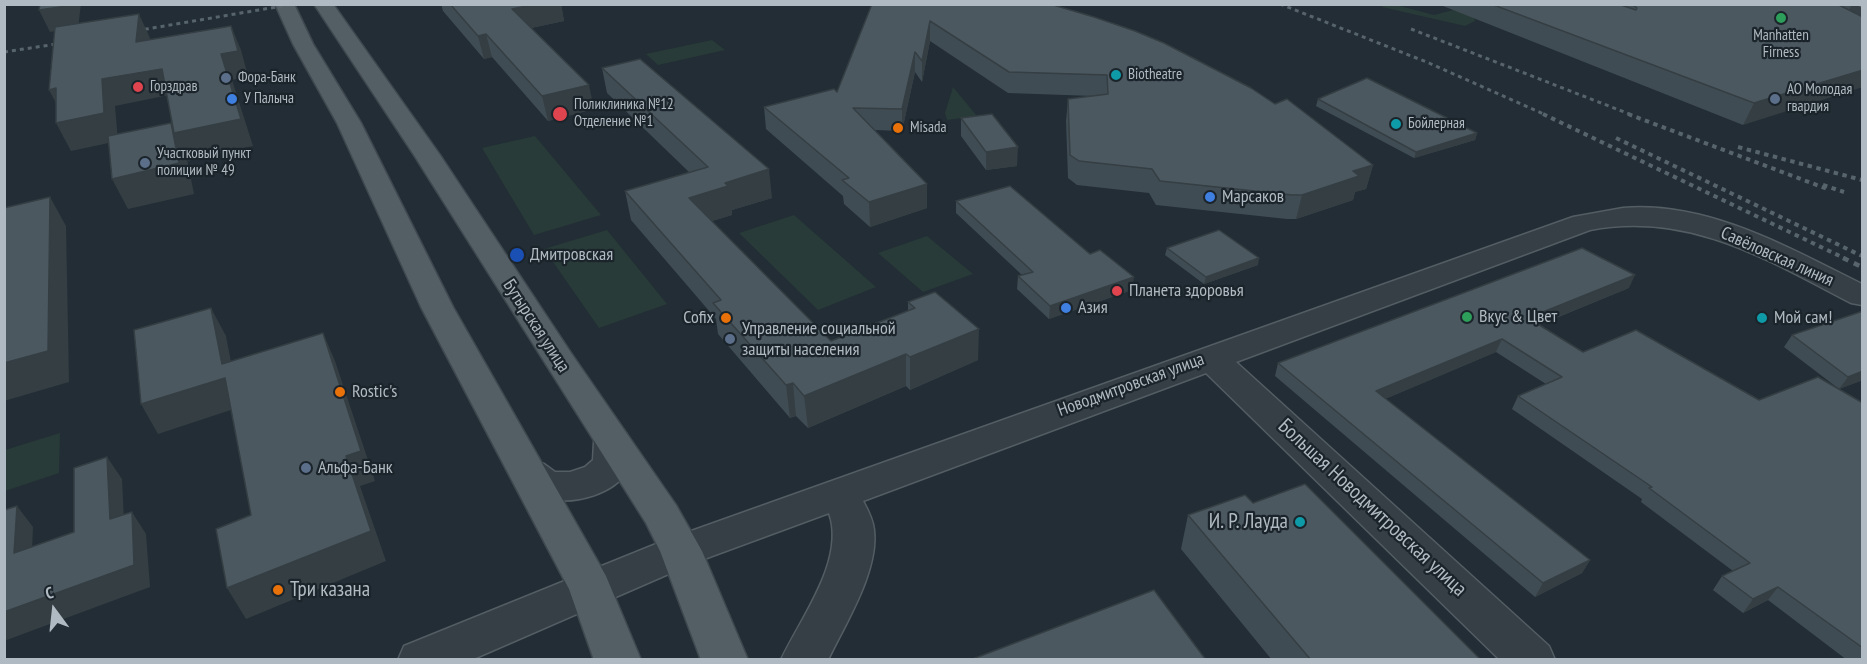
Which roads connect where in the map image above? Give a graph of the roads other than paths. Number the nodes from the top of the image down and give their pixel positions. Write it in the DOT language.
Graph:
graph roads {
  1 [pos="284,4"];
  2 [pos="323,4"];
  3 [pos="1839,4"];
  4 [pos="1863,16"];
  5 [pos="1583,223"];
  6 [pos="1863,296"];
  7 [pos="1210,357"];
  8 [pos="613,442"];
  9 [pos="530,474"];
  10 [pos="838,493"];
  11 [pos="681,551"];
  12 [pos="591,588"];
  13 [pos="421,660"];
  14 [pos="618,660"];
  15 [pos="725,660"];
  16 [pos="804,660"];
  17 [pos="1533,660"];
  1 -- 9 [label="main road"];
  2 -- 8 [label="main road, Бутырская улица"];
  3 -- 4 [label="street"];
  5 -- 6 [label="street, Савёловская линия"];
  5 -- 7 [label="street, Новодмитровская улица"];
  7 -- 10 [label="street, Новодмитровская улица"];
  7 -- 17 [label="street, Большая Новодмитровская улица"];
  8 -- 9 [label="street"];
  8 -- 11 [label="main road, Бутырская улица"];
  9 -- 12 [label="main road"];
  10 -- 11 [label="street, Новодмитровская улица"];
  10 -- 16 [label="street"];
  11 -- 12 [label="street, Новодмитровская улица"];
  11 -- 15 [label="main road, Бутырская улица"];
  12 -- 13 [label="street, Новодмитровская улица"];
  12 -- 14 [label="main road"];
}
